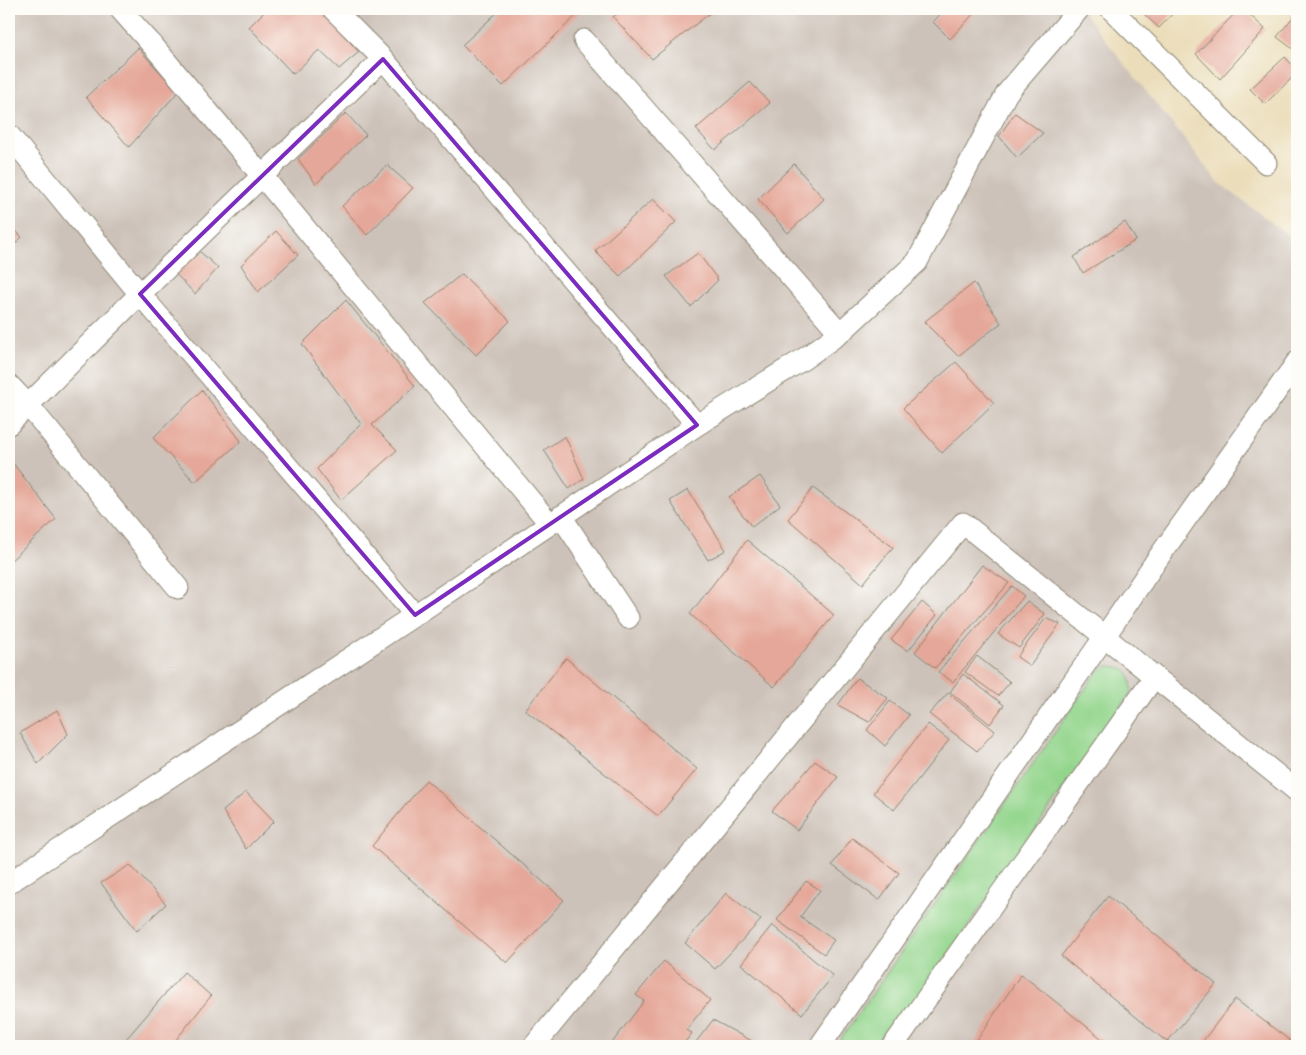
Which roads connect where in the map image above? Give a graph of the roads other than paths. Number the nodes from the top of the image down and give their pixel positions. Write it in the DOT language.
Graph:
graph roads {
  1 [pos="120,9"];
  2 [pos="333,9"];
  3 [pos="1078,9"];
  4 [pos="1111,9"];
  5 [pos="584,40"];
  6 [pos="383,59"];
  7 [pos="9,135"];
  8 [pos="1266,163"];
  9 [pos="262,176"];
  10 [pos="140,294"];
  11 [pos="840,333"];
  12 [pos="1297,362"];
  13 [pos="9,384"];
  14 [pos="28,405"];
  15 [pos="9,424"];
  16 [pos="697,426"];
  17 [pos="556,520"];
  18 [pos="178,588"];
  19 [pos="415,615"];
  20 [pos="628,618"];
  21 [pos="1105,636"];
  22 [pos="1154,677"];
  23 [pos="1297,791"];
  24 [pos="9,883"];
  25 [pos="534,1046"];
  26 [pos="820,1046"];
  27 [pos="893,1046"];
  1 -- 9 [label="street"];
  2 -- 6 [label="street"];
  3 -- 11 [label="street"];
  4 -- 8 [label="street"];
  5 -- 11 [label="street"];
  6 -- 9 [label="street"];
  6 -- 16 [label="street"];
  7 -- 10 [label="street"];
  9 -- 10 [label="street"];
  9 -- 17 [label="street"];
  10 -- 14 [label="street"];
  10 -- 19 [label="street"];
  11 -- 16 [label="street"];
  12 -- 21 [label="street"];
  13 -- 14 [label="street"];
  14 -- 15 [label="street"];
  14 -- 18 [label="street"];
  16 -- 17 [label="street"];
  17 -- 19 [label="street"];
  17 -- 20 [label="street"];
  19 -- 24 [label="street"];
  21 -- 22 [label="street"];
  21 -- 25 [label="street"];
  21 -- 26 [label="street"];
  22 -- 23 [label="street"];
  22 -- 27 [label="street"];
}
